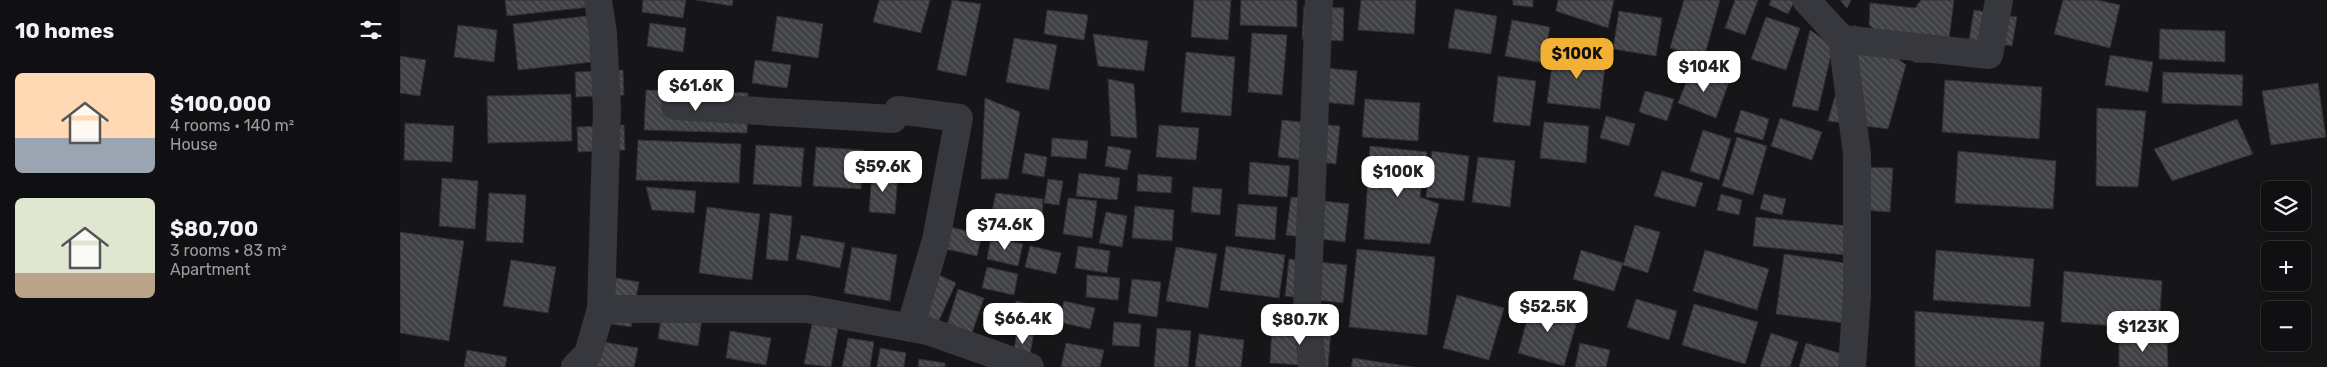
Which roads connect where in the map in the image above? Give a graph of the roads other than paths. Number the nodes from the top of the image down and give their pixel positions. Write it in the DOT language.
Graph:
graph roads {
  1 [pos="598,0"];
  2 [pos="1319,0"];
  3 [pos="1806,0"];
  4 [pos="1999,0"];
  5 [pos="1842,39"];
  6 [pos="675,106"];
  7 [pos="601,309"];
  8 [pos="910,328"];
  9 [pos="966,356"];
  10 [pos="575,367"];
  11 [pos="1030,367"];
  12 [pos="1312,367"];
  13 [pos="1852,367"];
  1 -- 7 [label="street"];
  2 -- 12 [label="street"];
  3 -- 5 [label="street"];
  4 -- 5 [label="street"];
  5 -- 13 [label="street"];
  6 -- 8 [label="street"];
  7 -- 8 [label="street"];
  7 -- 10 [label="street"];
  8 -- 9 [label="street"];
  9 -- 11 [label="street"];
}
